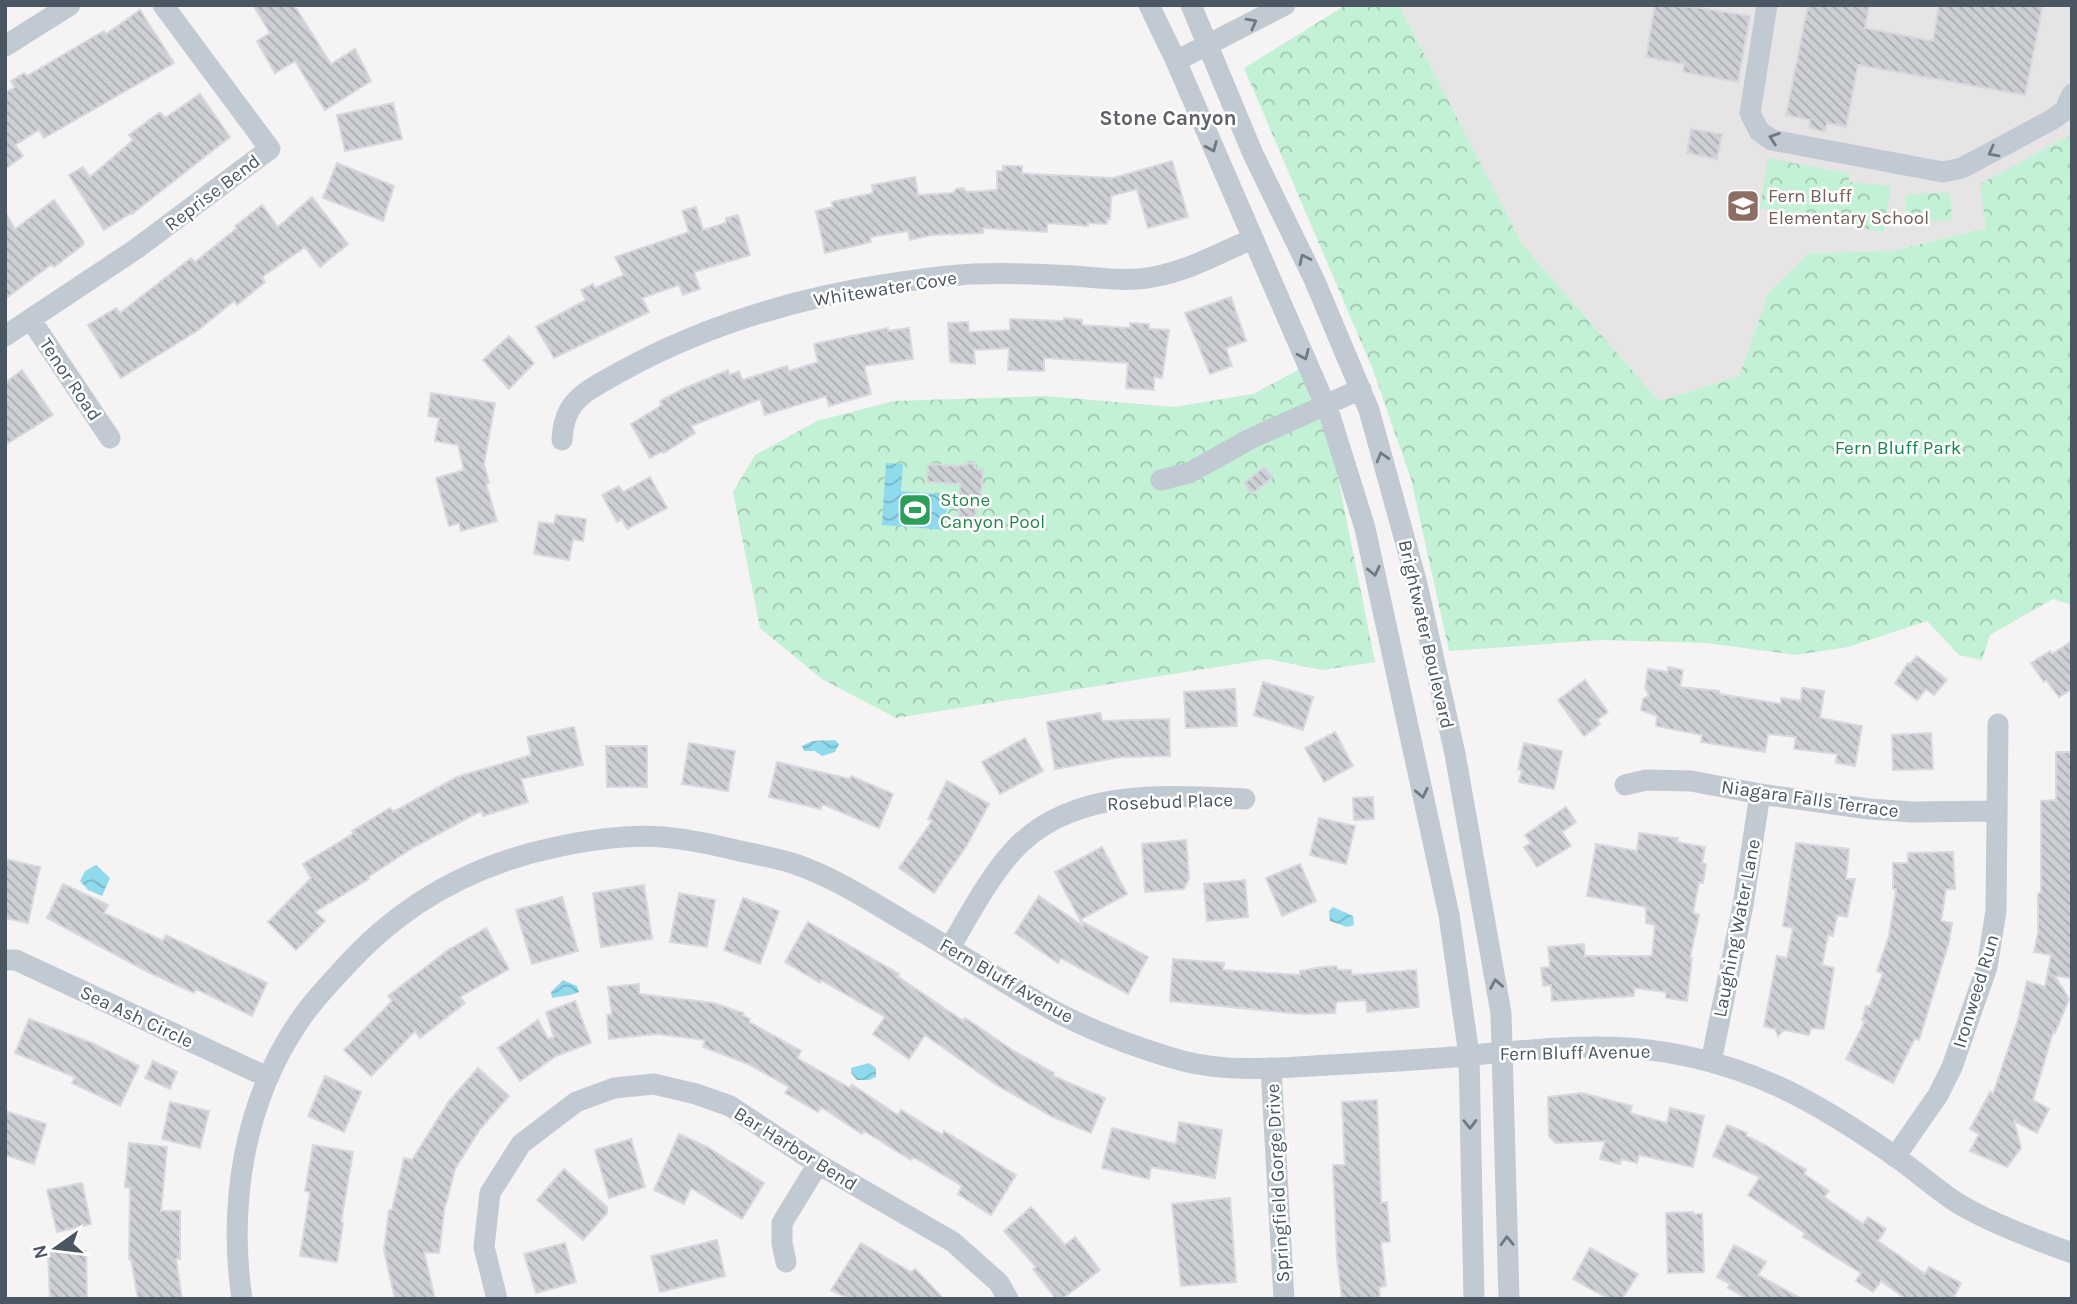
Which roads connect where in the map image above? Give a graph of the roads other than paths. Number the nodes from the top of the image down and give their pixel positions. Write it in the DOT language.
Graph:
graph roads {
  1 [pos="70,5"];
  2 [pos="163,5"];
  3 [pos="1284,5"];
  4 [pos="1767,5"];
  5 [pos="1192,6"];
  6 [pos="1154,14"];
  7 [pos="5,46"];
  8 [pos="1208,47"];
  9 [pos="1176,61"];
  10 [pos="2072,94"];
  11 [pos="1252,239"];
  12 [pos="31,320"];
  13 [pos="5,336"];
  14 [pos="1361,389"];
  15 [pos="1326,406"];
  16 [pos="110,438"];
  17 [pos="562,440"];
  18 [pos="1161,480"];
  19 [pos="1998,724"];
  20 [pos="1625,785"];
  21 [pos="1760,794"];
  22 [pos="1245,800"];
  23 [pos="1996,811"];
  24 [pos="950,947"];
  25 [pos="5,960"];
  26 [pos="1502,1052"];
  27 [pos="1469,1055"];
  28 [pos="1711,1062"];
  29 [pos="1271,1068"];
  30 [pos="267,1077"];
  31 [pos="1895,1157"];
  32 [pos="818,1164"];
  33 [pos="2072,1252"];
  34 [pos="786,1262"];
  35 [pos="242,1299"];
  36 [pos="496,1299"];
  37 [pos="1008,1299"];
  38 [pos="1284,1299"];
  39 [pos="1474,1299"];
  40 [pos="1509,1299"];
  1 -- 7 [label="street"];
  2 -- 12 [label="street, Reprise Bend"];
  8 -- 3 [label="street, one-way"];
  10 -- 4 [label="street, one-way"];
  5 -- 6 [label="street"];
  5 -- 8 [label="street, Brightwater Boulevard"];
  6 -- 9 [label="street, Brightwater Boulevard"];
  8 -- 9 [label="street"];
  14 -- 8 [label="street, Brightwater Boulevard, one-way"];
  9 -- 11 [label="street, Brightwater Boulevard, one-way"];
  11 -- 15 [label="street, Brightwater Boulevard, one-way"];
  11 -- 17 [label="street, Whitewater Cove"];
  12 -- 13 [label="street, Reprise Bend"];
  12 -- 16 [label="street, Tenor Road"];
  14 -- 15 [label="street"];
  26 -- 14 [label="street, Brightwater Boulevard, one-way"];
  15 -- 18 [label="street"];
  15 -- 27 [label="street, Brightwater Boulevard, one-way"];
  19 -- 23 [label="street, Ironweed Run"];
  20 -- 21 [label="street, Niagara Falls Terrace"];
  21 -- 23 [label="street, Niagara Falls Terrace"];
  21 -- 28 [label="street, Laughing Water Lane"];
  22 -- 24 [label="street, Rosebud Place"];
  23 -- 31 [label="street, Ironweed Run"];
  24 -- 29 [label="street, Fern Bluff Avenue"];
  24 -- 30 [label="street, Fern Bluff Avenue"];
  25 -- 30 [label="street, Sea Ash Circle"];
  26 -- 27 [label="street, Fern Bluff Avenue"];
  26 -- 28 [label="street, Fern Bluff Avenue"];
  40 -- 26 [label="street, Brightwater Boulevard, one-way"];
  27 -- 29 [label="street, Fern Bluff Avenue"];
  27 -- 39 [label="street, Brightwater Boulevard, one-way"];
  28 -- 31 [label="street, Fern Bluff Avenue"];
  29 -- 38 [label="street, Springfield Gorge Drive"];
  30 -- 35 [label="street, Fern Bluff Avenue"];
  31 -- 33 [label="street, Fern Bluff Avenue"];
  32 -- 34 [label="street"];
  32 -- 36 [label="street, Bar Harbor Bend"];
  32 -- 37 [label="street, Bar Harbor Bend"];
}
